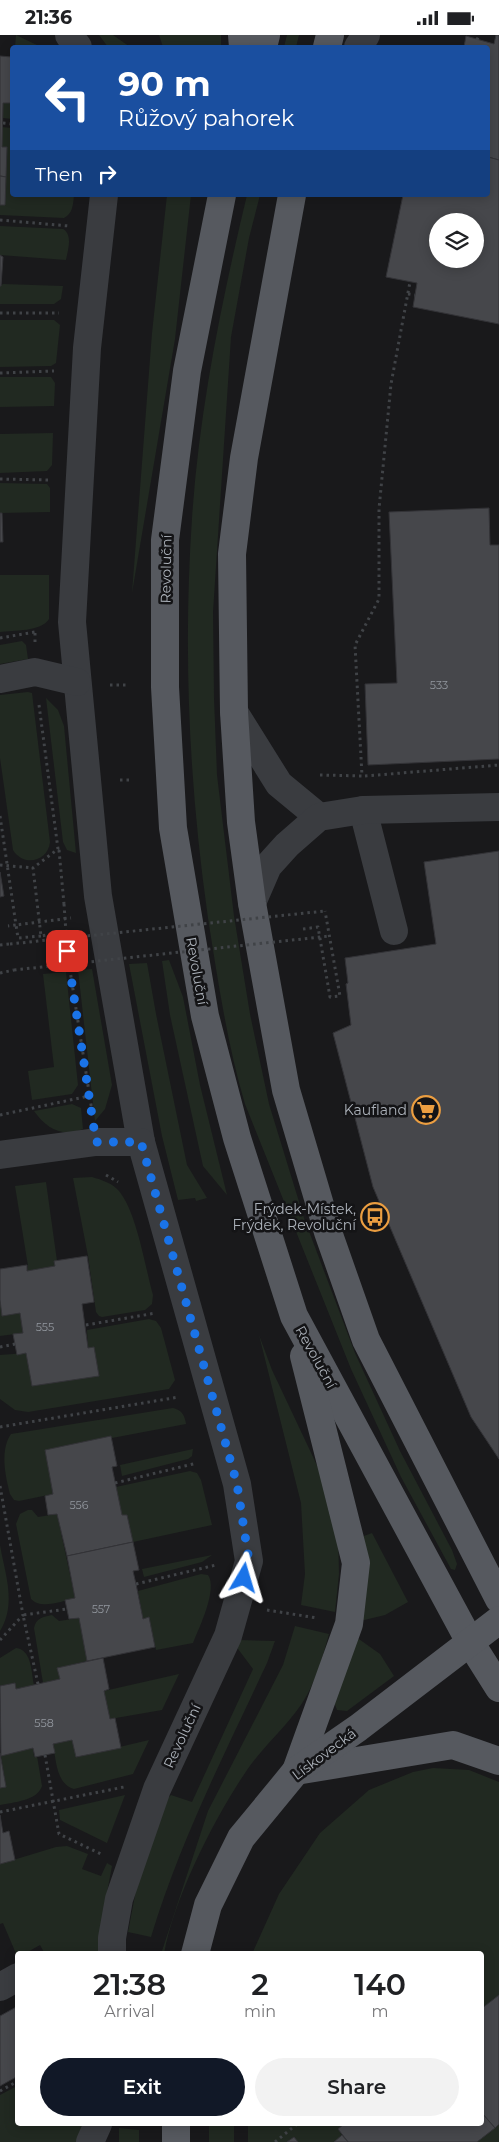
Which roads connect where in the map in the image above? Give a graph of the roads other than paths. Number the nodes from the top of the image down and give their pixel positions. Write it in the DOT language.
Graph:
graph roads {
  1 [pos="104,197"];
  2 [pos="222,197"];
  3 [pos="292,197"];
  4 [pos="0,679"];
  5 [pos="77,682"];
  6 [pos="234,712"];
  7 [pos="499,807"];
  8 [pos="363,810"];
  9 [pos="319,817"];
  10 [pos="252,903"];
  11 [pos="394,931"];
  12 [pos="141,1142"];
  13 [pos="0,1155"];
  14 [pos="294,1316"];
  15 [pos="499,1599"];
  16 [pos="499,1620"];
  17 [pos="470,1642"];
  18 [pos="499,1688"];
  19 [pos="499,1761"];
  20 [pos="296,1771"];
  21 [pos="112,1951"];
  22 [pos="196,1951"];
  23 [pos="15,1979"];
  24 [pos="0,1987"];
  25 [pos="97,2126"];
  26 [pos="176,2126"];
  27 [pos="90,2142"];
  28 [pos="176,2142"];
  1 -- 5 [label="street, Revoluční"];
  2 -- 14 [label="main road, Revoluční"];
  3 -- 6 [label="main road"];
  4 -- 5 [label="street"];
  5 -- 12 [label="street, Revoluční"];
  6 -- 9 [label="street"];
  6 -- 10 [label="main road"];
  7 -- 8 [label="street"];
  8 -- 9 [label="street"];
  8 -- 11 [label="street"];
  9 -- 10 [label="street"];
  10 -- 15 [label="main road"];
  12 -- 13 [label="street"];
  12 -- 21 [label="street, Revoluční"];
  14 -- 17 [label="main road, Revoluční"];
  14 -- 20 [label="main road"];
  16 -- 17 [label="main road, Lískovecká"];
  17 -- 18 [label="main road, Revoluční"];
  17 -- 20 [label="main road, Lískovecká"];
  19 -- 20 [label="main road"];
  20 -- 22 [label="main road, Lískovecká"];
  23 -- 24 [label="street"];
  25 -- 27 [label="street"];
  26 -- 28 [label="main road"];
}
